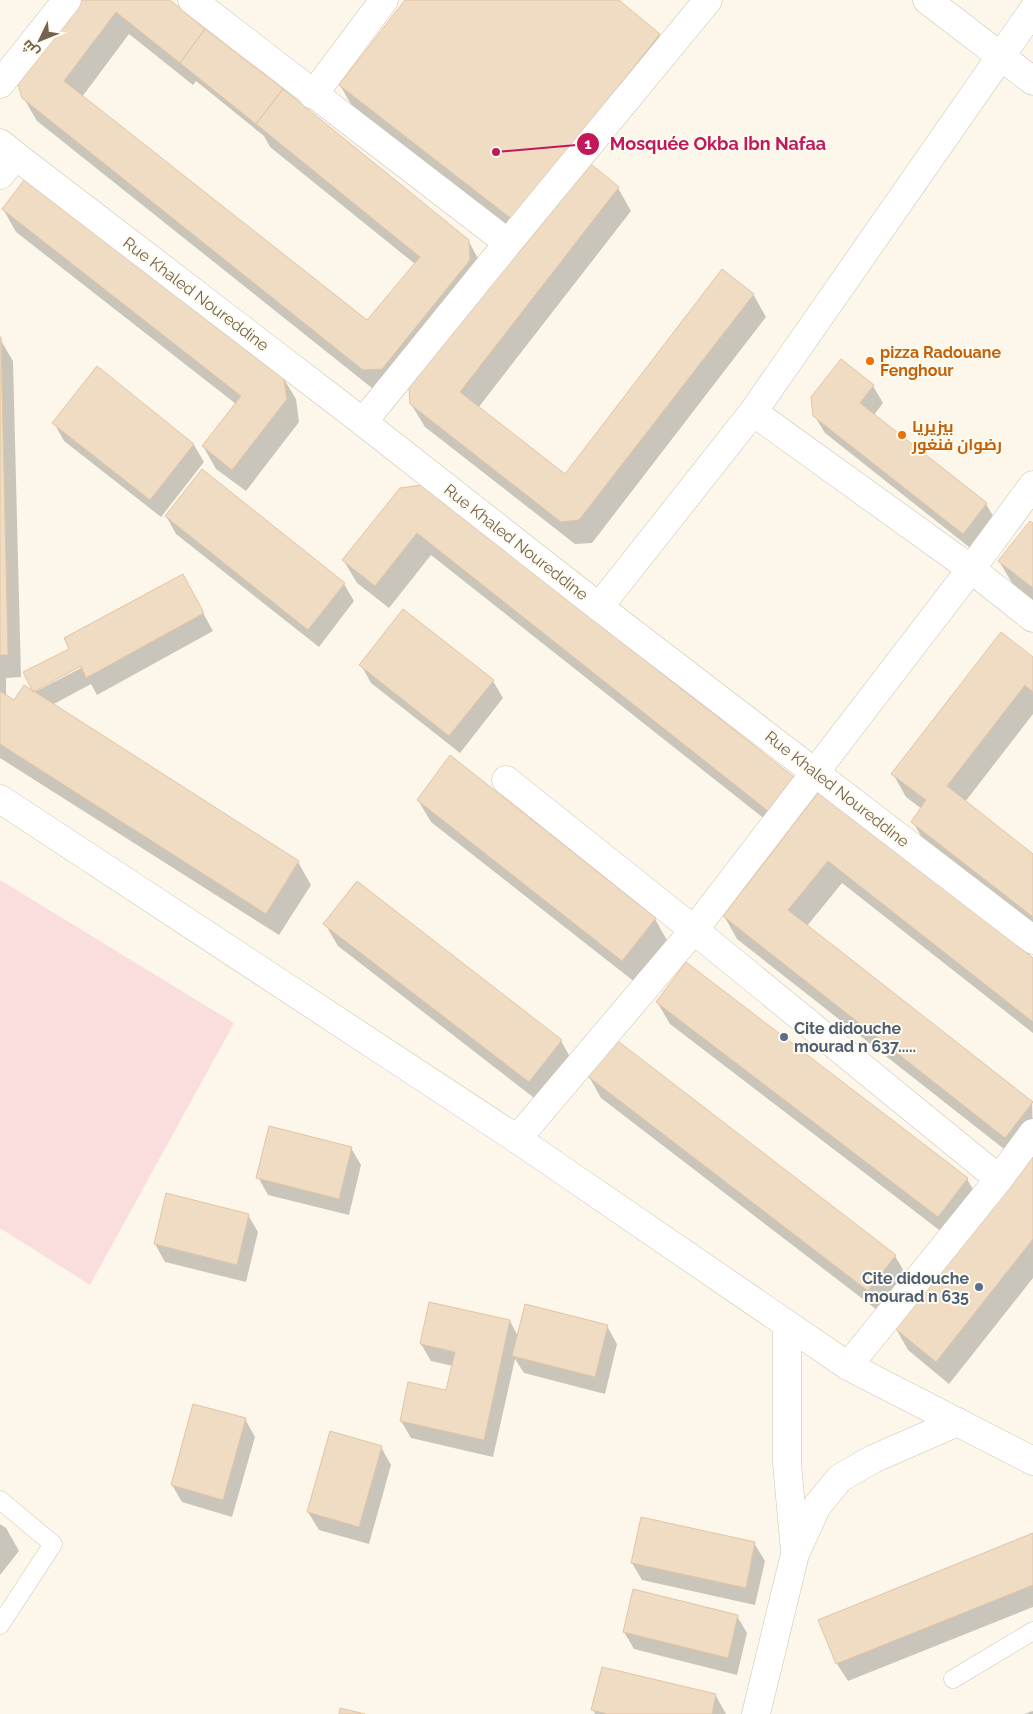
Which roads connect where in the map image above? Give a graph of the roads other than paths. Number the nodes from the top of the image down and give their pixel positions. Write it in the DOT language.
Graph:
graph roads {
  1 [pos="67,0"];
  2 [pos="192,0"];
  3 [pos="384,0"];
  4 [pos="708,0"];
  5 [pos="927,0"];
  6 [pos="1033,10"];
  7 [pos="1001,57"];
  8 [pos="1033,81"];
  9 [pos="0,84"];
  10 [pos="313,95"];
  11 [pos="5,158"];
  12 [pos="508,243"];
  13 [pos="753,412"];
  14 [pos="364,422"];
  15 [pos="1033,485"];
  16 [pos="971,569"];
  17 [pos="599,608"];
  18 [pos="1033,618"];
  19 [pos="815,772"];
  20 [pos="506,780"];
  21 [pos="0,799"];
  22 [pos="694,930"];
  23 [pos="1033,940"];
  24 [pos="1033,1133"];
  25 [pos="517,1139"];
  26 [pos="999,1179"];
  27 [pos="787,1325"];
  28 [pos="848,1366"];
  29 [pos="958,1422"];
  30 [pos="1033,1461"];
  31 [pos="0,1500"];
  32 [pos="795,1554"];
  33 [pos="0,1625"];
  34 [pos="1033,1631"];
  35 [pos="953,1679"];
  36 [pos="756,1714"];
  1 -- 9 [label="street"];
  2 -- 10 [label="street"];
  3 -- 10 [label="street"];
  4 -- 12 [label="street"];
  5 -- 7 [label="street"];
  6 -- 7 [label="street"];
  7 -- 8 [label="street"];
  7 -- 13 [label="street"];
  10 -- 12 [label="street"];
  11 -- 14 [label="street, Rue Khaled Noureddine"];
  12 -- 14 [label="street"];
  13 -- 16 [label="street"];
  13 -- 17 [label="street"];
  14 -- 17 [label="street, Rue Khaled Noureddine"];
  15 -- 16 [label="street"];
  16 -- 18 [label="street"];
  16 -- 19 [label="street"];
  17 -- 19 [label="street, Rue Khaled Noureddine"];
  19 -- 22 [label="street"];
  19 -- 23 [label="street, Rue Khaled Noureddine"];
  20 -- 22 [label="street"];
  21 -- 25 [label="street"];
  22 -- 25 [label="street"];
  22 -- 26 [label="street"];
  24 -- 26 [label="street"];
  25 -- 27 [label="street"];
  26 -- 28 [label="street"];
  27 -- 28 [label="street"];
  27 -- 32 [label="street"];
  28 -- 29 [label="street"];
  29 -- 30 [label="street"];
  29 -- 32 [label="street"];
  31 -- 33 [label="lane"];
  32 -- 36 [label="street"];
  34 -- 35 [label="lane"];
}
